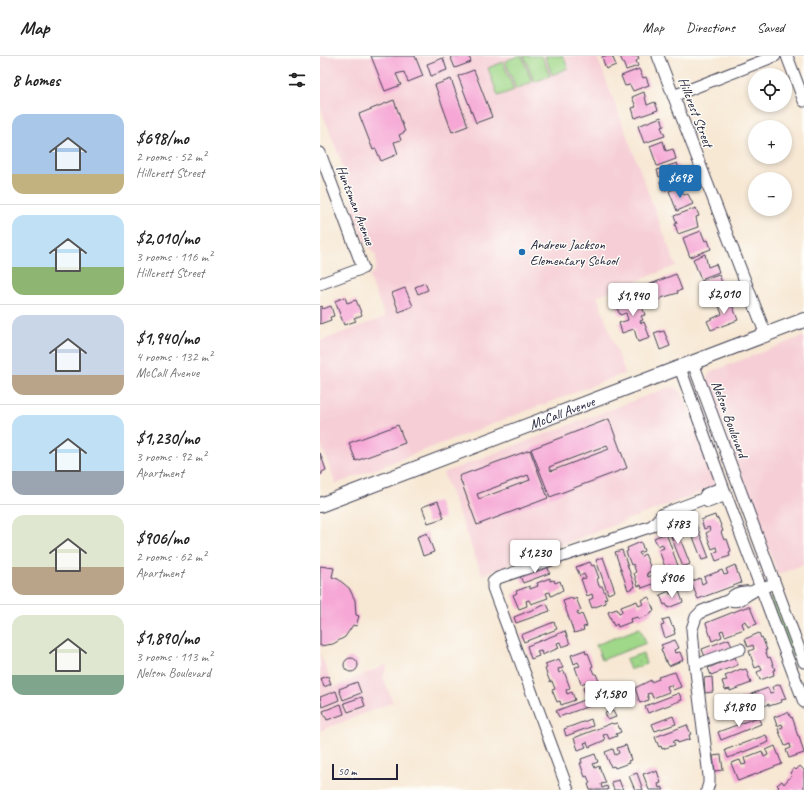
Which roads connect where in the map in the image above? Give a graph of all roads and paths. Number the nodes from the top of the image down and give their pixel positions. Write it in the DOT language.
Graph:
graph roads {
  1 [pos="658,56"];
  2 [pos="774,56"];
  3 [pos="787,56"];
  4 [pos="673,96"];
  5 [pos="804,101"];
  6 [pos="320,152"];
  7 [pos="320,284"];
  8 [pos="804,320"];
  9 [pos="766,335"];
  10 [pos="686,365"];
  11 [pos="738,485"];
  12 [pos="724,491"];
  13 [pos="320,505"];
  14 [pos="775,583"];
  15 [pos="761,588"];
  16 [pos="740,649"];
  17 [pos="804,662"];
  18 [pos="695,664"];
  19 [pos="799,676"];
  20 [pos="804,702"];
  21 [pos="568,790"];
  22 [pos="707,790"];
  1 -- 4 [label="street, Hillcrest Street"];
  2 -- 4 [label="street"];
  3 -- 5 [label="street"];
  4 -- 9 [label="street, Hillcrest Street"];
  6 -- 7 [label="street, Huntsman Avenue"];
  8 -- 9 [label="main road, McCall Avenue"];
  9 -- 10 [label="main road, McCall Avenue"];
  10 -- 11 [label="street, Nelson Boulevard"];
  10 -- 12 [label="street"];
  10 -- 13 [label="main road, McCall Avenue"];
  11 -- 12 [label="street"];
  11 -- 14 [label="street, Nelson Boulevard"];
  12 -- 15 [label="street"];
  12 -- 21 [label="street"];
  14 -- 15 [label="street"];
  14 -- 17 [label="street, Nelson Boulevard"];
  15 -- 18 [label="street"];
  15 -- 19 [label="street"];
  16 -- 18 [label="street"];
  18 -- 22 [label="street"];
  19 -- 20 [label="street"];
}
